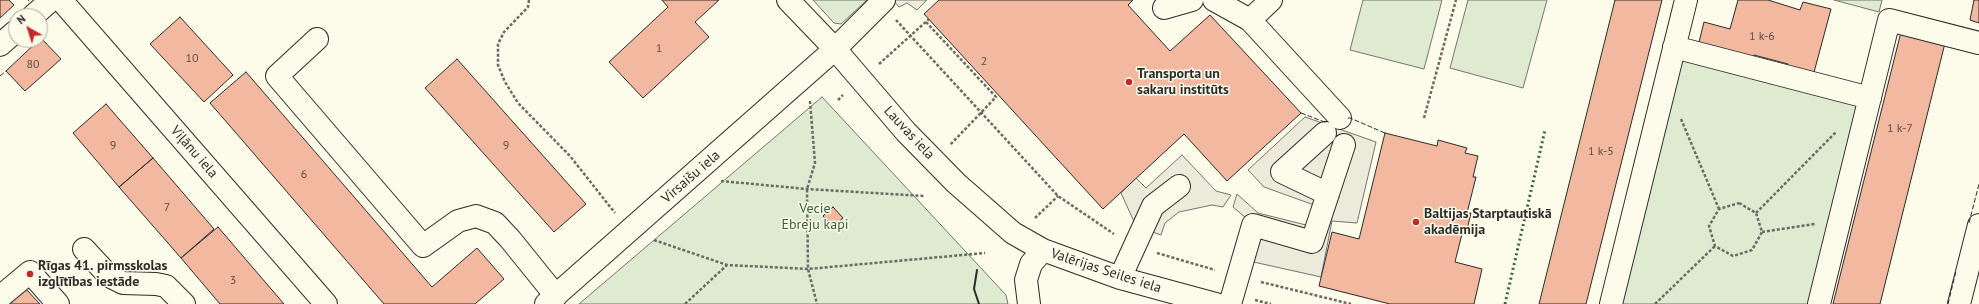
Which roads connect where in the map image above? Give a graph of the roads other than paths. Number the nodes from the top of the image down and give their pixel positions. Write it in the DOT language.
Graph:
graph roads {
  1 [pos="51,0"];
  2 [pos="62,0"];
  3 [pos="788,0"];
  4 [pos="1192,0"];
  5 [pos="1214,0"];
  6 [pos="1272,0"];
  7 [pos="1686,0"];
  8 [pos="883,2"];
  9 [pos="42,8"];
  10 [pos="1164,8"];
  11 [pos="1250,20"];
  12 [pos="8,38"];
  13 [pos="317,39"];
  14 [pos="1979,43"];
  15 [pos="0,45"];
  16 [pos="1674,47"];
  17 [pos="835,49"];
  18 [pos="1870,98"];
  19 [pos="1340,118"];
  20 [pos="1325,133"];
  21 [pos="1344,144"];
  22 [pos="1179,186"];
  23 [pos="1328,194"];
  24 [pos="1979,225"];
  25 [pos="84,249"];
  26 [pos="1043,250"];
  27 [pos="1120,278"];
  28 [pos="1229,295"];
  29 [pos="0,297"];
  30 [pos="551,300"];
  31 [pos="58,304"];
  32 [pos="184,304"];
  33 [pos="326,304"];
  34 [pos="1029,304"];
  35 [pos="1611,304"];
  36 [pos="1819,304"];
  37 [pos="1959,304"];
  1 -- 9 [label="street"];
  2 -- 33 [label="street, Viļānu iela"];
  3 -- 17 [label="street, Lauvas iela"];
  4 -- 10 [label="street"];
  5 -- 11 [label="street"];
  6 -- 11 [label="street"];
  7 -- 16 [label="street"];
  8 -- 17 [label="street, Virsaišu iela"];
  11 -- 19 [label="street"];
  12 -- 15 [label="street"];
  13 -- 30 [label="street"];
  14 -- 18 [label="street"];
  16 -- 18 [label="street"];
  16 -- 35 [label="street"];
  17 -- 26 [label="street, Lauvas iela"];
  17 -- 30 [label="street, Virsaišu iela"];
  18 -- 36 [label="street"];
  20 -- 23 [label="street"];
  21 -- 23 [label="street"];
  22 -- 27 [label="street"];
  23 -- 28 [label="street"];
  24 -- 37 [label="street"];
  25 -- 32 [label="street"];
  26 -- 27 [label="street, Valērijas Seiles iela"];
  26 -- 34 [label="street"];
  27 -- 28 [label="street, Valērijas Seiles iela"];
  29 -- 31 [label="street"];
}
